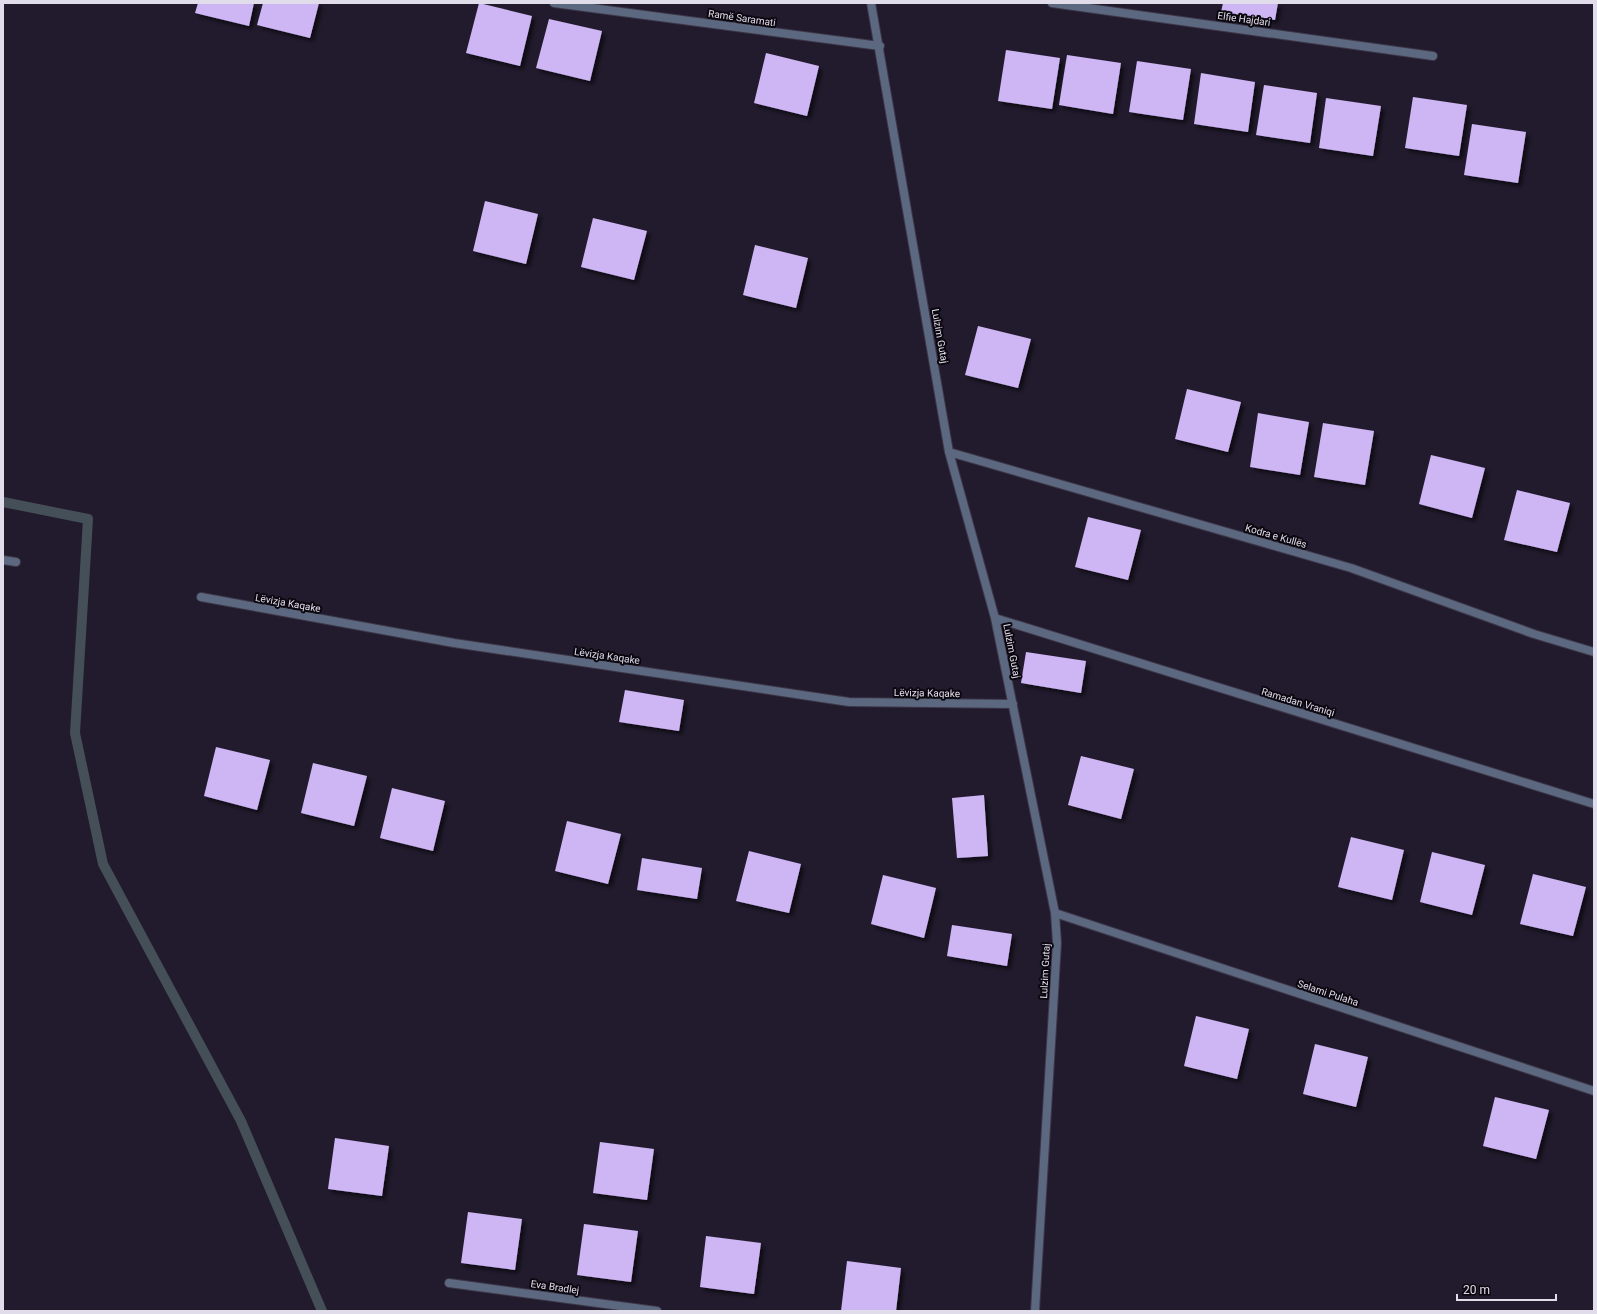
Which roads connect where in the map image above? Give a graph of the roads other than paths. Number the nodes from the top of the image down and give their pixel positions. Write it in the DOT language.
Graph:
graph roads {
  1 [pos="554,3"];
  2 [pos="871,3"];
  3 [pos="1052,3"];
  4 [pos="880,46"];
  5 [pos="1433,56"];
  6 [pos="949,452"];
  7 [pos="3,560"];
  8 [pos="16,562"];
  9 [pos="201,597"];
  10 [pos="995,618"];
  11 [pos="1594,652"];
  12 [pos="1013,704"];
  13 [pos="1594,804"];
  14 [pos="1055,913"];
  15 [pos="1594,1091"];
  16 [pos="449,1283"];
  17 [pos="657,1311"];
  18 [pos="1035,1311"];
  1 -- 4 [label="street, Ramë Saramati"];
  2 -- 4 [label="street, Lulzim Gutaj"];
  3 -- 5 [label="street, Elfie Hajdari"];
  4 -- 6 [label="street, Lulzim Gutaj"];
  6 -- 10 [label="street, Lulzim Gutaj"];
  6 -- 11 [label="street, Kodra e Kullës"];
  7 -- 8 [label="street"];
  9 -- 12 [label="street, Lëvizja Kaqake"];
  10 -- 12 [label="street, Lulzim Gutaj"];
  10 -- 13 [label="street, Ramadan Vraniqi"];
  12 -- 14 [label="street, Lulzim Gutaj"];
  14 -- 15 [label="street, Selami Pulaha"];
  14 -- 18 [label="street, Lulzim Gutaj"];
  16 -- 17 [label="street, Eva Bradlej"];
}
